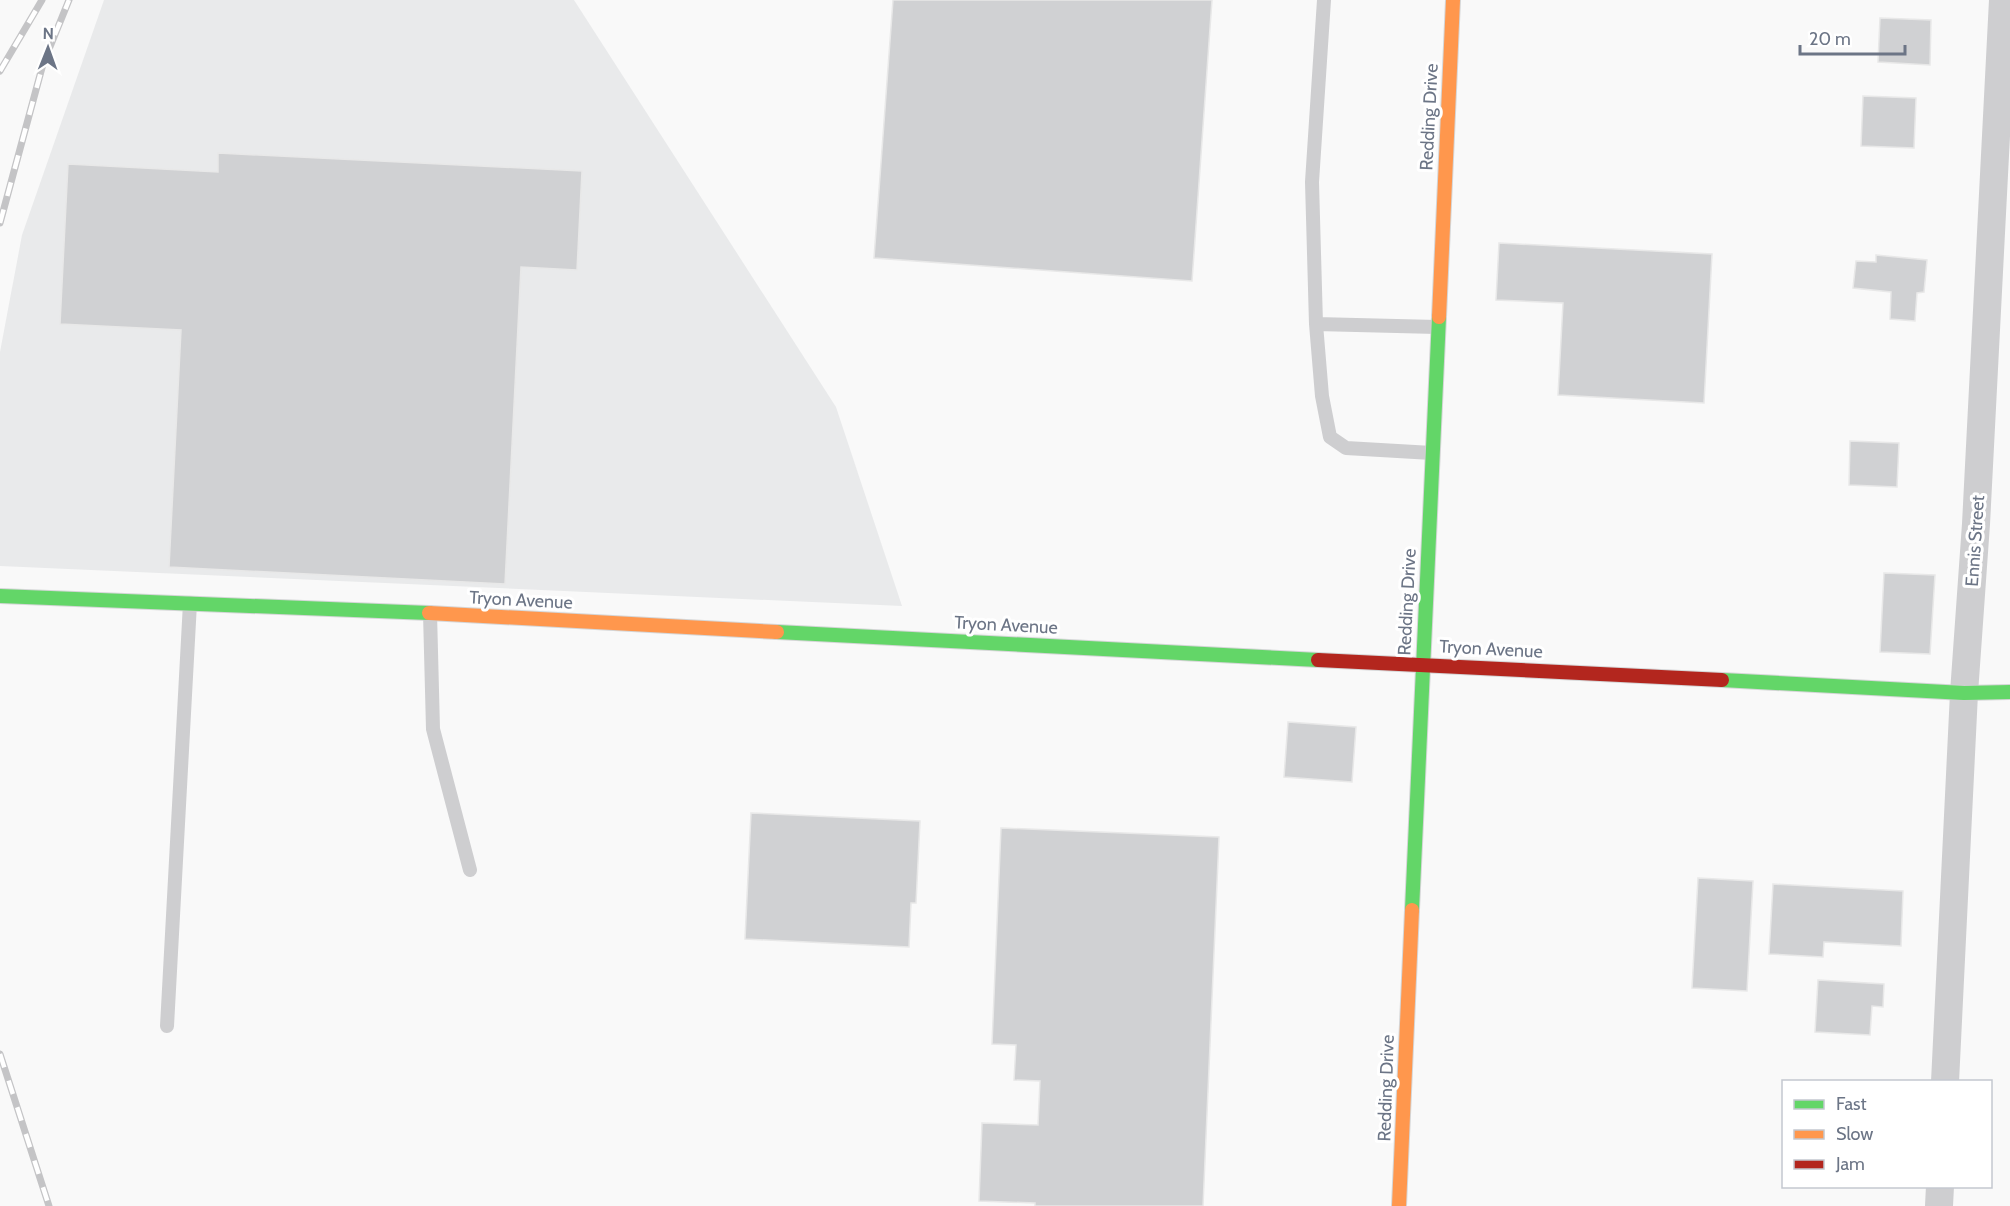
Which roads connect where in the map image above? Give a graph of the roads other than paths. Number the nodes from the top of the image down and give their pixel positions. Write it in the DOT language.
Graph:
graph roads {
  1 [pos="1324,0"];
  2 [pos="1453,0"];
  3 [pos="2003,0"];
  4 [pos="1316,324"];
  5 [pos="1437,327"];
  6 [pos="1432,453"];
  7 [pos="0,596"];
  8 [pos="190,603"];
  9 [pos="430,613"];
  10 [pos="1422,664"];
  11 [pos="2010,692"];
  12 [pos="1964,693"];
  13 [pos="470,870"];
  14 [pos="166,1026"];
  15 [pos="1945,1080"];
  16 [pos="1940,1188"];
  17 [pos="1399,1206"];
  18 [pos="1939,1206"];
  1 -- 4 [label="lane"];
  2 -- 5 [label="street, Redding Drive"];
  3 -- 12 [label="street, Ennis Street"];
  4 -- 5 [label="lane"];
  4 -- 6 [label="lane"];
  5 -- 6 [label="street, Redding Drive"];
  6 -- 10 [label="street, Redding Drive"];
  7 -- 8 [label="street, Tryon Avenue"];
  8 -- 9 [label="street, Tryon Avenue"];
  8 -- 14 [label="lane"];
  9 -- 10 [label="street, Tryon Avenue"];
  9 -- 13 [label="lane"];
  10 -- 12 [label="street, Tryon Avenue"];
  10 -- 17 [label="street, Redding Drive"];
  11 -- 12 [label="street, Tryon Avenue"];
  12 -- 15 [label="street, Ennis Street"];
  16 -- 18 [label="street"];
}
